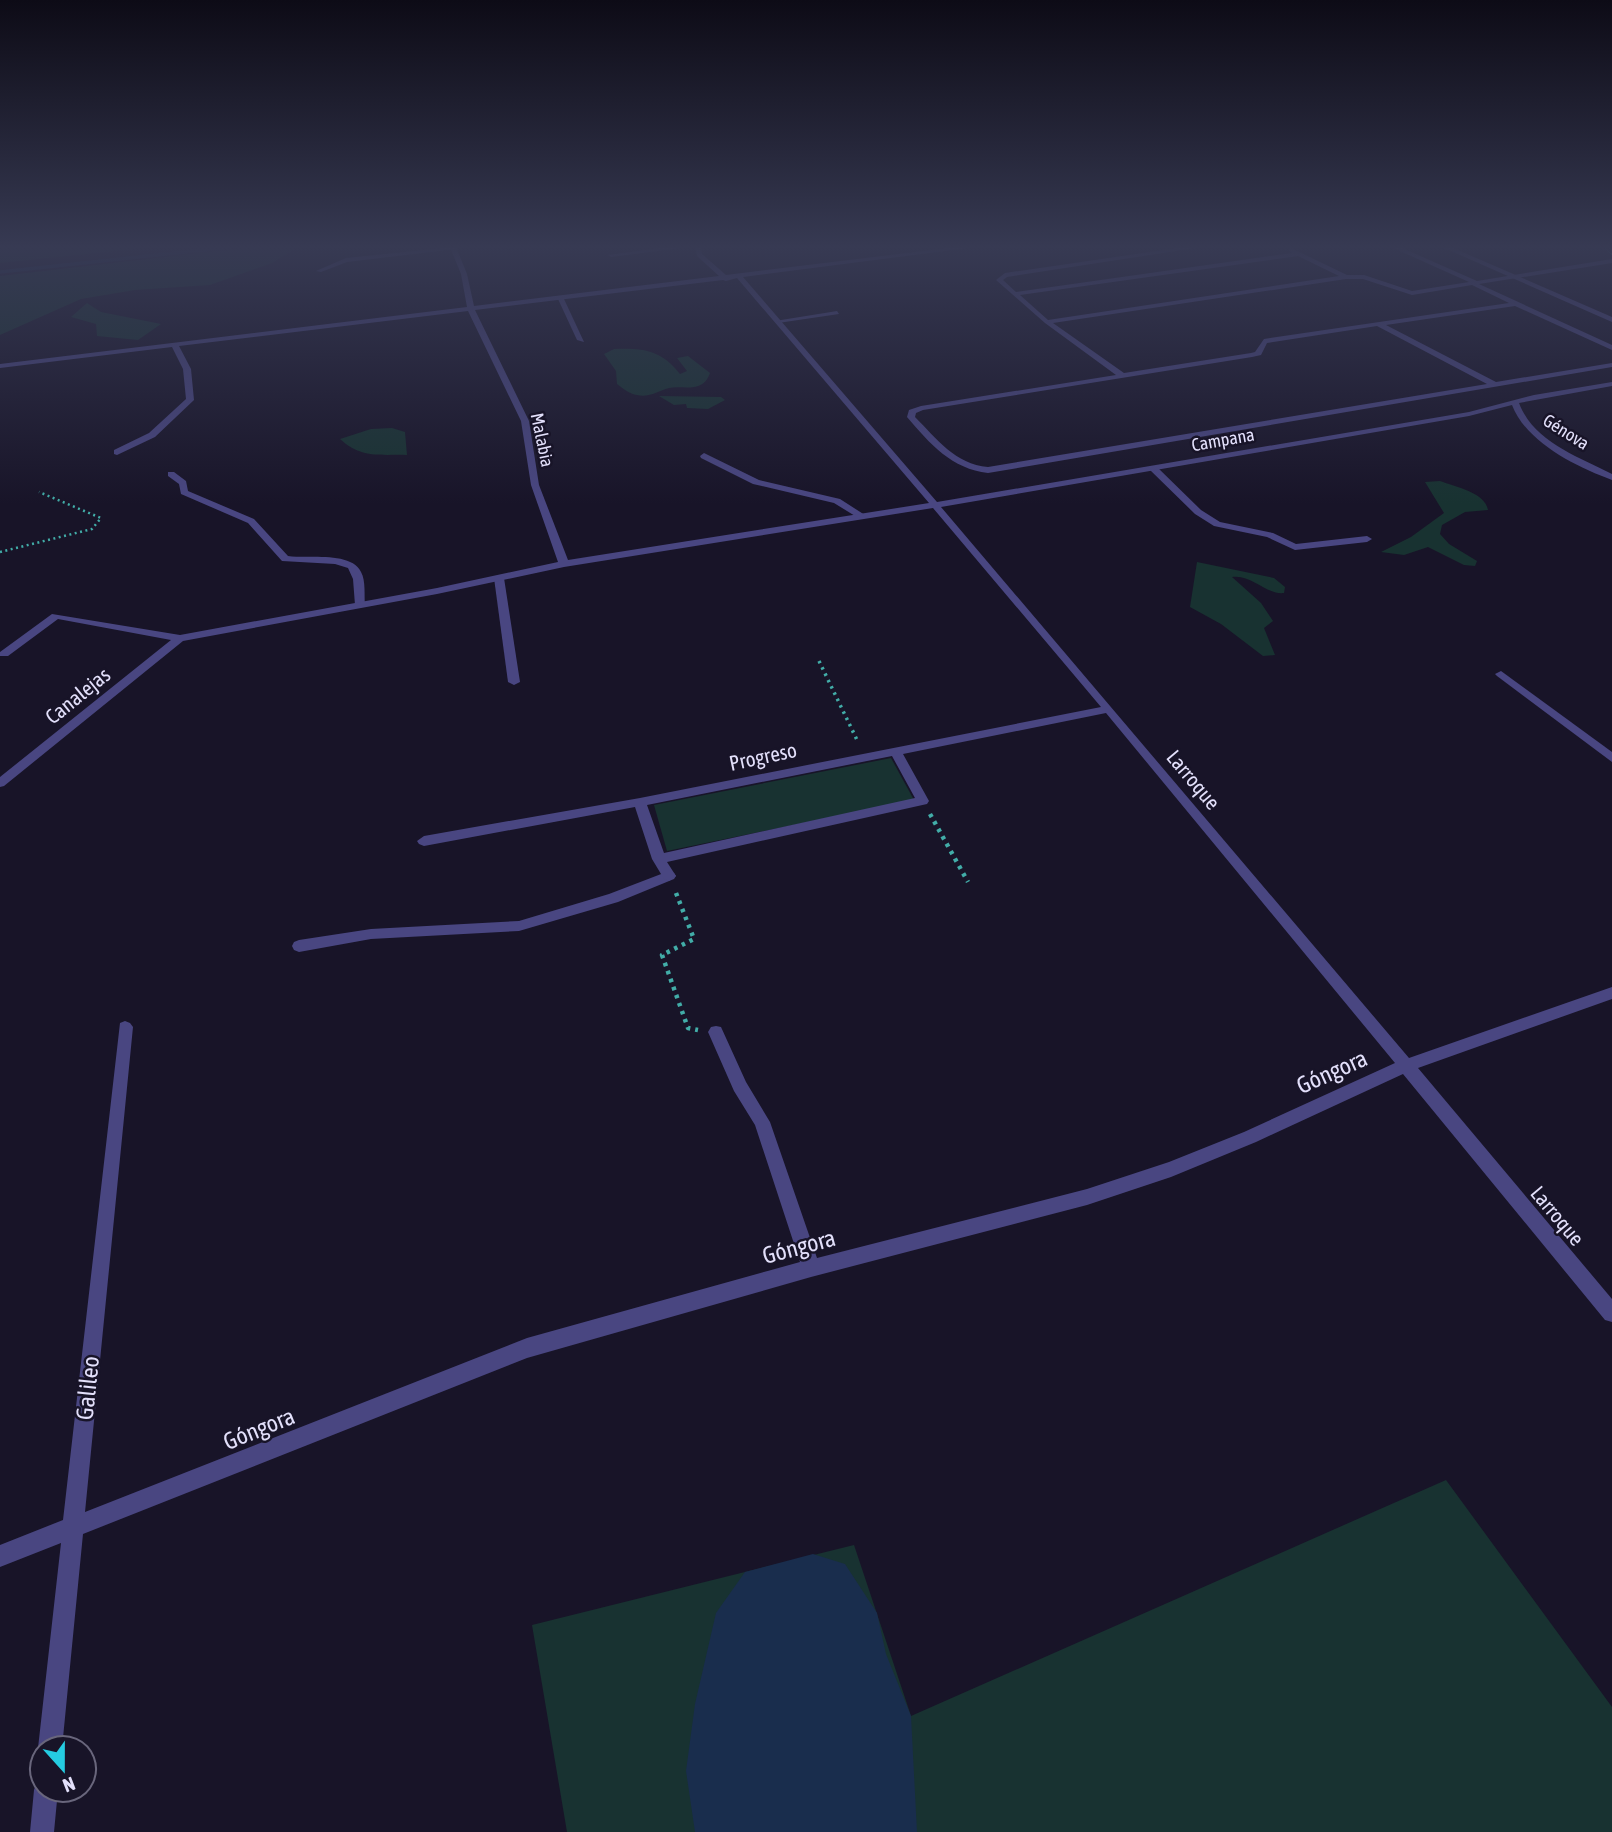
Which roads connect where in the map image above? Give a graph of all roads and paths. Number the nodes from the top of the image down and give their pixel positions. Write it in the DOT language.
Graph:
graph roads {
  1 [pos="283,332"];
  2 [pos="482,332"];
  3 [pos="577,332"];
  4 [pos="788,332"];
  5 [pos="1062,332"];
  6 [pos="1321,332"];
  7 [pos="1394,332"];
  8 [pos="1578,332"];
  9 [pos="581,340"];
  10 [pos="175,346"];
  11 [pos="1612,348"];
  12 [pos="1612,365"];
  13 [pos="0,366"];
  14 [pos="1123,376"];
  15 [pos="1612,384"];
  16 [pos="1495,385"];
  17 [pos="1515,403"];
  18 [pos="117,452"];
  19 [pos="704,456"];
  20 [pos="1153,468"];
  21 [pos="171,474"];
  22 [pos="1612,478"];
  23 [pos="39,492"];
  24 [pos="936,505"];
  25 [pos="863,517"];
  26 [pos="1367,539"];
  27 [pos="0,552"];
  28 [pos="564,564"];
  29 [pos="499,578"];
  30 [pos="360,605"];
  31 [pos="180,638"];
  32 [pos="4,654"];
  33 [pos="819,661"];
  34 [pos="1501,674"];
  35 [pos="514,682"];
  36 [pos="1109,709"];
  37 [pos="895,751"];
  38 [pos="864,756"];
  39 [pos="1612,758"];
  40 [pos="0,783"];
  41 [pos="923,801"];
  42 [pos="640,802"];
  43 [pos="424,841"];
  44 [pos="659,859"];
  45 [pos="669,876"];
  46 [pos="968,882"];
  47 [pos="299,946"];
  48 [pos="1612,993"];
  49 [pos="125,1027"];
  50 [pos="716,1032"];
  51 [pos="1407,1065"];
  52 [pos="811,1268"];
  53 [pos="1612,1312"];
  54 [pos="73,1530"];
  55 [pos="0,1556"];
  56 [pos="51,1734"];
  57 [pos="45,1804"];
  58 [pos="42,1832"];
  1 -- 10 [label="street"];
  2 -- 28 [label="street, Malabia"];
  3 -- 9 [label="street"];
  4 -- 24 [label="street, Larroque"];
  5 -- 14 [label="street"];
  6 -- 14 [label="street"];
  7 -- 16 [label="street"];
  8 -- 11 [label="street"];
  10 -- 13 [label="street"];
  10 -- 18 [label="street"];
  12 -- 16 [label="street"];
  14 -- 16 [label="street"];
  15 -- 17 [label="street, Campana"];
  17 -- 20 [label="street, Campana"];
  17 -- 22 [label="street, Génova"];
  19 -- 25 [label="street"];
  20 -- 24 [label="street, Campana"];
  20 -- 26 [label="street"];
  21 -- 30 [label="street"];
  23 -- 27 [label="path"];
  24 -- 25 [label="street, Campana"];
  24 -- 36 [label="street, Larroque"];
  25 -- 28 [label="street, Campana"];
  28 -- 29 [label="street, Campana"];
  29 -- 30 [label="street, Campana"];
  29 -- 35 [label="street"];
  30 -- 31 [label="street, Campana"];
  31 -- 32 [label="street"];
  31 -- 40 [label="street, Canalejas"];
  33 -- 38 [label="path"];
  34 -- 39 [label="street"];
  36 -- 37 [label="street, Progreso"];
  36 -- 51 [label="street, Larroque"];
  37 -- 38 [label="street, Progreso"];
  37 -- 41 [label="street"];
  38 -- 42 [label="street, Progreso"];
  41 -- 44 [label="street"];
  41 -- 46 [label="path"];
  42 -- 43 [label="street, Progreso"];
  42 -- 44 [label="street"];
  44 -- 45 [label="street"];
  45 -- 47 [label="street"];
  45 -- 50 [label="path"];
  48 -- 51 [label="street, Góngora"];
  49 -- 54 [label="street, Galileo"];
  50 -- 52 [label="street"];
  51 -- 52 [label="street, Góngora"];
  51 -- 53 [label="street, Larroque"];
  52 -- 54 [label="street, Góngora"];
  54 -- 55 [label="street, Góngora"];
  54 -- 56 [label="street, Galileo"];
  57 -- 58 [label="street"];
}
